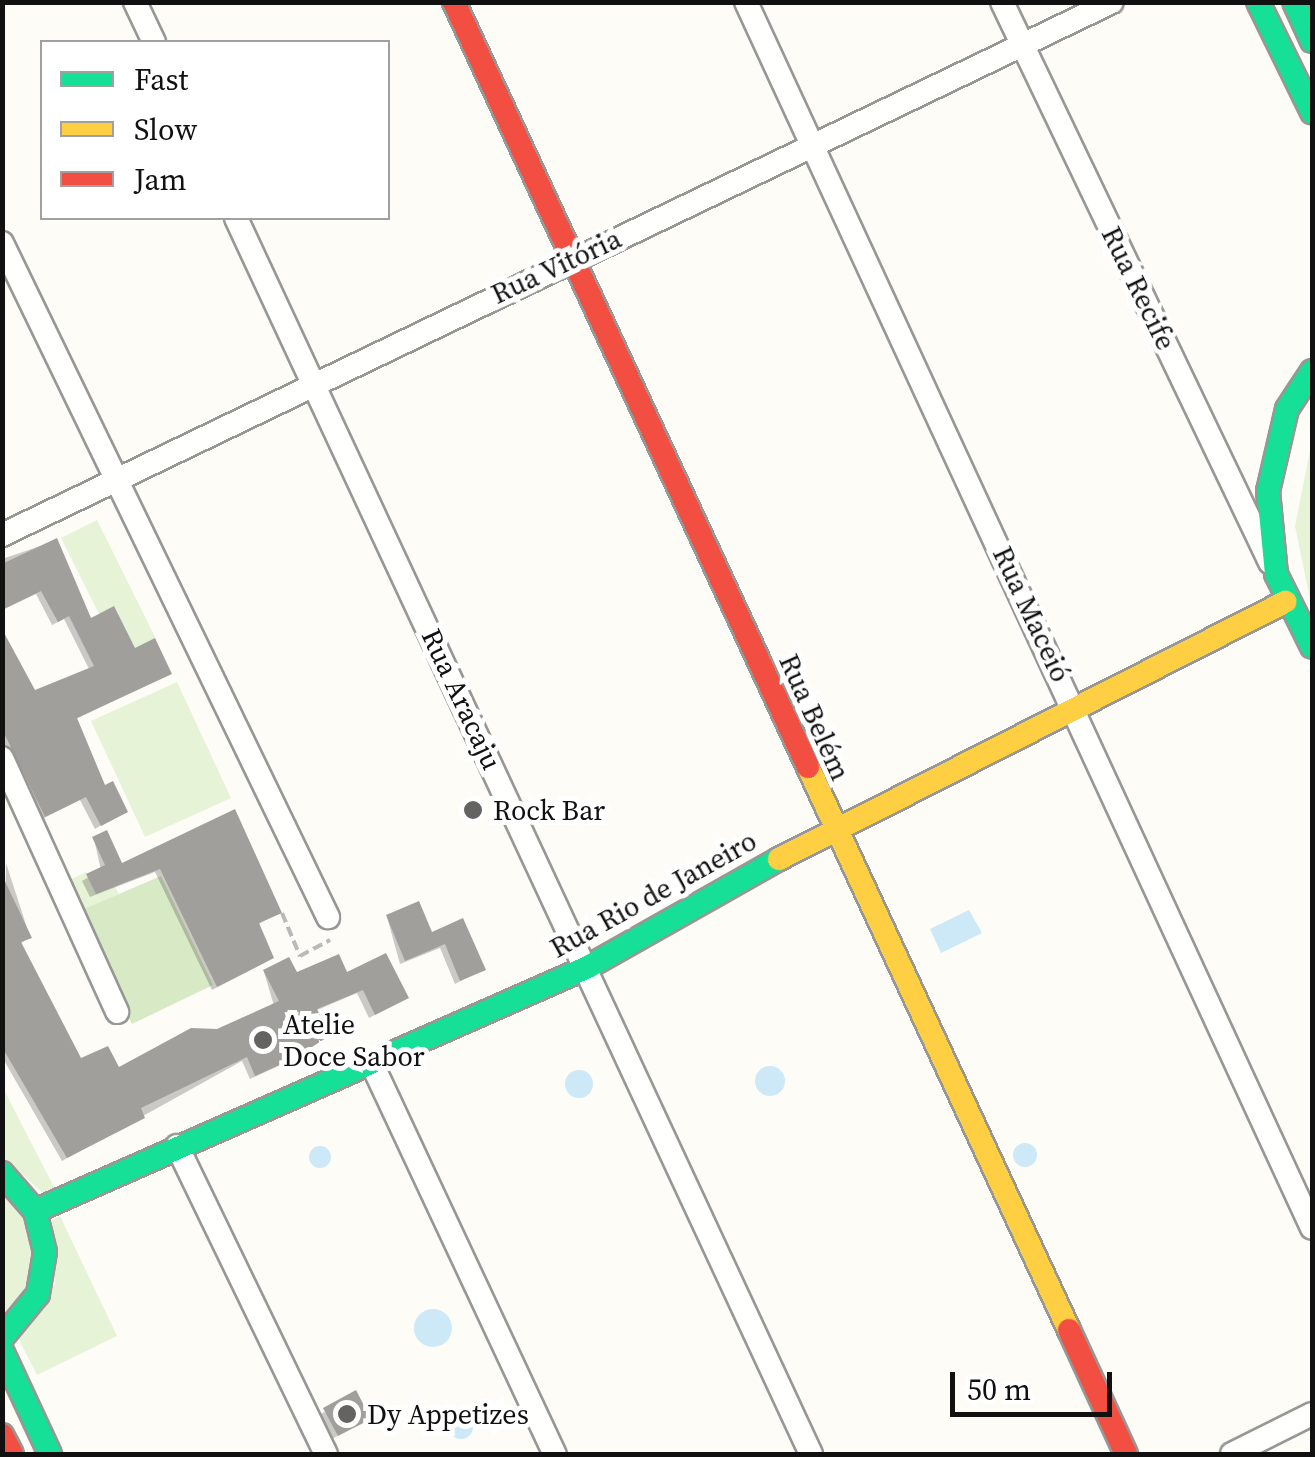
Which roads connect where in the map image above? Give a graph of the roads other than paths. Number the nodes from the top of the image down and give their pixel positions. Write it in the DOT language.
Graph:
graph roads {
  1 [pos="135,2"];
  2 [pos="454,2"];
  3 [pos="746,2"];
  4 [pos="1002,2"];
  5 [pos="1112,2"];
  6 [pos="1258,2"];
  7 [pos="1294,2"];
  8 [pos="153,40"];
  9 [pos="1312,41"];
  10 [pos="1021,44"];
  11 [pos="1312,112"];
  12 [pos="812,144"];
  13 [pos="237,220"];
  14 [pos="2,243"];
  15 [pos="575,258"];
  16 [pos="1312,370"];
  17 [pos="314,381"];
  18 [pos="119,481"];
  19 [pos="2,535"];
  20 [pos="1276,574"];
  21 [pos="1285,602"];
  22 [pos="1312,647"];
  23 [pos="1078,711"];
  24 [pos="2,758"];
  25 [pos="833,829"];
  26 [pos="328,917"];
  27 [pos="588,967"];
  28 [pos="117,1012"];
  29 [pos="372,1064"];
  30 [pos="177,1146"];
  31 [pos="2,1173"];
  32 [pos="35,1210"];
  33 [pos="1312,1228"];
  34 [pos="2,1338"];
  35 [pos="2,1351"];
  36 [pos="1312,1414"];
  37 [pos="2,1435"];
  38 [pos="12,1454"];
  39 [pos="50,1454"];
  40 [pos="326,1454"];
  41 [pos="555,1454"];
  42 [pos="812,1454"];
  43 [pos="1126,1454"];
  44 [pos="1232,1454"];
  1 -- 8 [label="street"];
  2 -- 15 [label="street, Rua Belém"];
  3 -- 12 [label="street, Rua Maceió"];
  4 -- 10 [label="street, Rua Recife"];
  5 -- 10 [label="street, Rua Vitória"];
  6 -- 11 [label="street"];
  7 -- 9 [label="street"];
  10 -- 12 [label="street, Rua Vitória"];
  10 -- 20 [label="street, Rua Recife"];
  12 -- 15 [label="street, Rua Vitória"];
  12 -- 23 [label="street, Rua Maceió"];
  13 -- 17 [label="street, Rua Aracaju"];
  14 -- 18 [label="street"];
  15 -- 17 [label="street, Rua Vitória"];
  15 -- 25 [label="street, Rua Belém"];
  16 -- 20 [label="street"];
  17 -- 18 [label="street, Rua Vitória"];
  17 -- 27 [label="street, Rua Aracaju"];
  18 -- 19 [label="street, Rua Vitória"];
  18 -- 26 [label="street"];
  20 -- 21 [label="street"];
  21 -- 22 [label="street"];
  21 -- 23 [label="street, Rua Rio de Janeiro"];
  23 -- 25 [label="street, Rua Rio de Janeiro"];
  23 -- 33 [label="street, Rua Maceió"];
  24 -- 28 [label="street"];
  25 -- 27 [label="street, Rua Rio de Janeiro"];
  25 -- 43 [label="street, Rua Belém"];
  27 -- 29 [label="street, Rua Rio de Janeiro"];
  27 -- 42 [label="street, Rua Aracaju"];
  29 -- 30 [label="street, Rua Rio de Janeiro"];
  29 -- 41 [label="street"];
  30 -- 32 [label="street, Rua Rio de Janeiro"];
  30 -- 40 [label="street"];
  31 -- 32 [label="street"];
  32 -- 34 [label="street"];
  35 -- 39 [label="street"];
  36 -- 44 [label="street"];
  37 -- 38 [label="street"];
}
